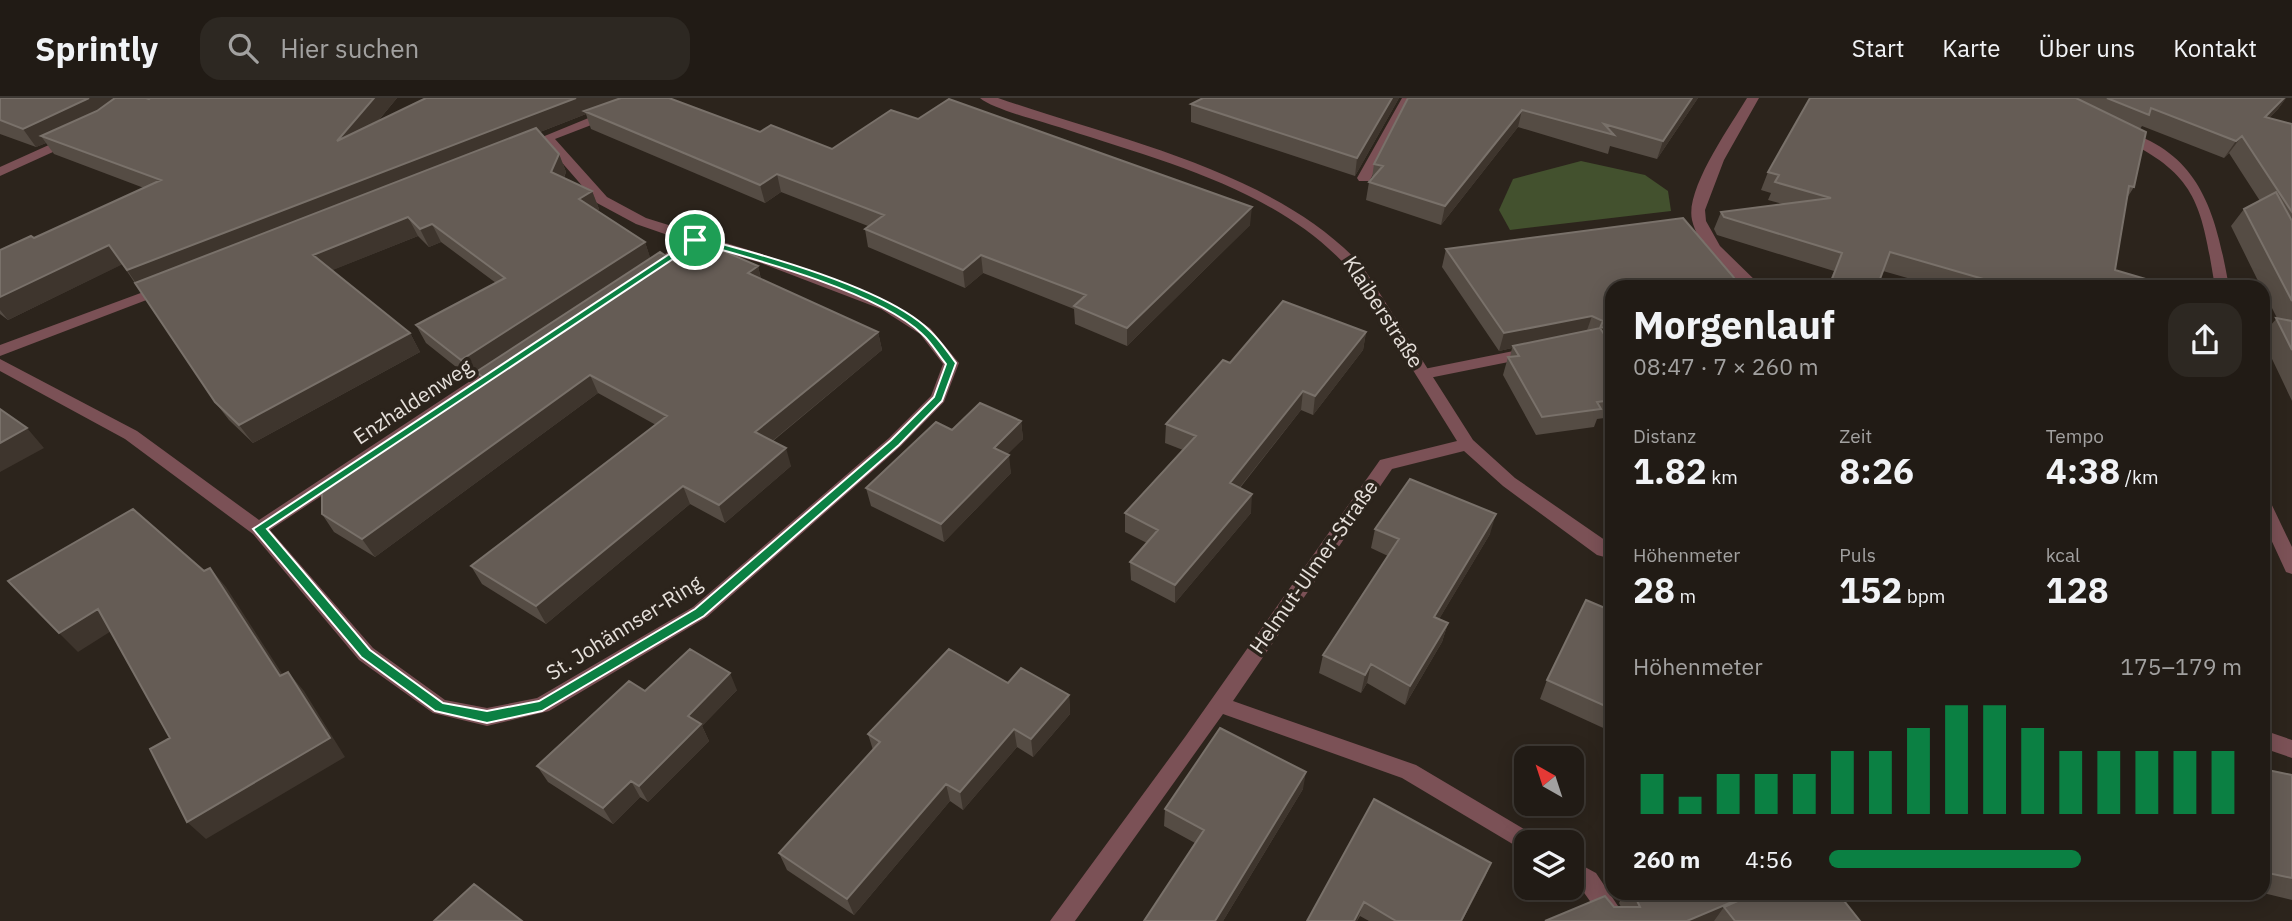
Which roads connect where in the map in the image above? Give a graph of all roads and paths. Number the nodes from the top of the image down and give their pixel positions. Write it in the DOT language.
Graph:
graph roads {
  1 [pos="986,98"];
  2 [pos="1408,98"];
  3 [pos="1753,98"];
  4 [pos="626,108"];
  5 [pos="2109,127"];
  6 [pos="80,135"];
  7 [pos="547,138"];
  8 [pos="522,148"];
  9 [pos="0,173"];
  10 [pos="1364,178"];
  11 [pos="695,240"];
  12 [pos="638,278"];
  13 [pos="1747,280"];
  14 [pos="2221,280"];
  15 [pos="181,282"];
  16 [pos="1546,349"];
  17 [pos="0,351"];
  18 [pos="512,362"];
  19 [pos="0,364"];
  20 [pos="1424,374"];
  21 [pos="1467,444"];
  22 [pos="2270,518"];
  23 [pos="259,529"];
  24 [pos="1605,550"];
  25 [pos="2292,567"];
  26 [pos="1218,704"];
  27 [pos="2270,741"];
  28 [pos="2292,749"];
  29 [pos="1514,835"];
  30 [pos="1584,878"];
  31 [pos="1062,921"];
  32 [pos="1617,921"];
  1 -- 20 [label="street, Klaiberstraße"];
  2 -- 10 [label="street"];
  3 -- 13 [label="street"];
  4 -- 7 [label="street"];
  5 -- 14 [label="street"];
  6 -- 9 [label="street"];
  7 -- 8 [label="street"];
  7 -- 11 [label="street, St. Johännser-Ring"];
  11 -- 12 [label="street"];
  11 -- 23 [label="street, St. Johännser-Ring"];
  15 -- 17 [label="street"];
  16 -- 20 [label="street"];
  18 -- 23 [label="street, Enzhaldenweg"];
  19 -- 23 [label="street, St. Johännser-Ring"];
  20 -- 21 [label="street, Klaiberstraße"];
  21 -- 24 [label="street, Klaiberstraße"];
  21 -- 26 [label="street, Helmut-Ulmer-Straße"];
  22 -- 25 [label="street"];
  26 -- 29 [label="street"];
  26 -- 31 [label="street, Helmut-Ulmer-Straße"];
  27 -- 28 [label="street"];
  30 -- 32 [label="street"];
}
